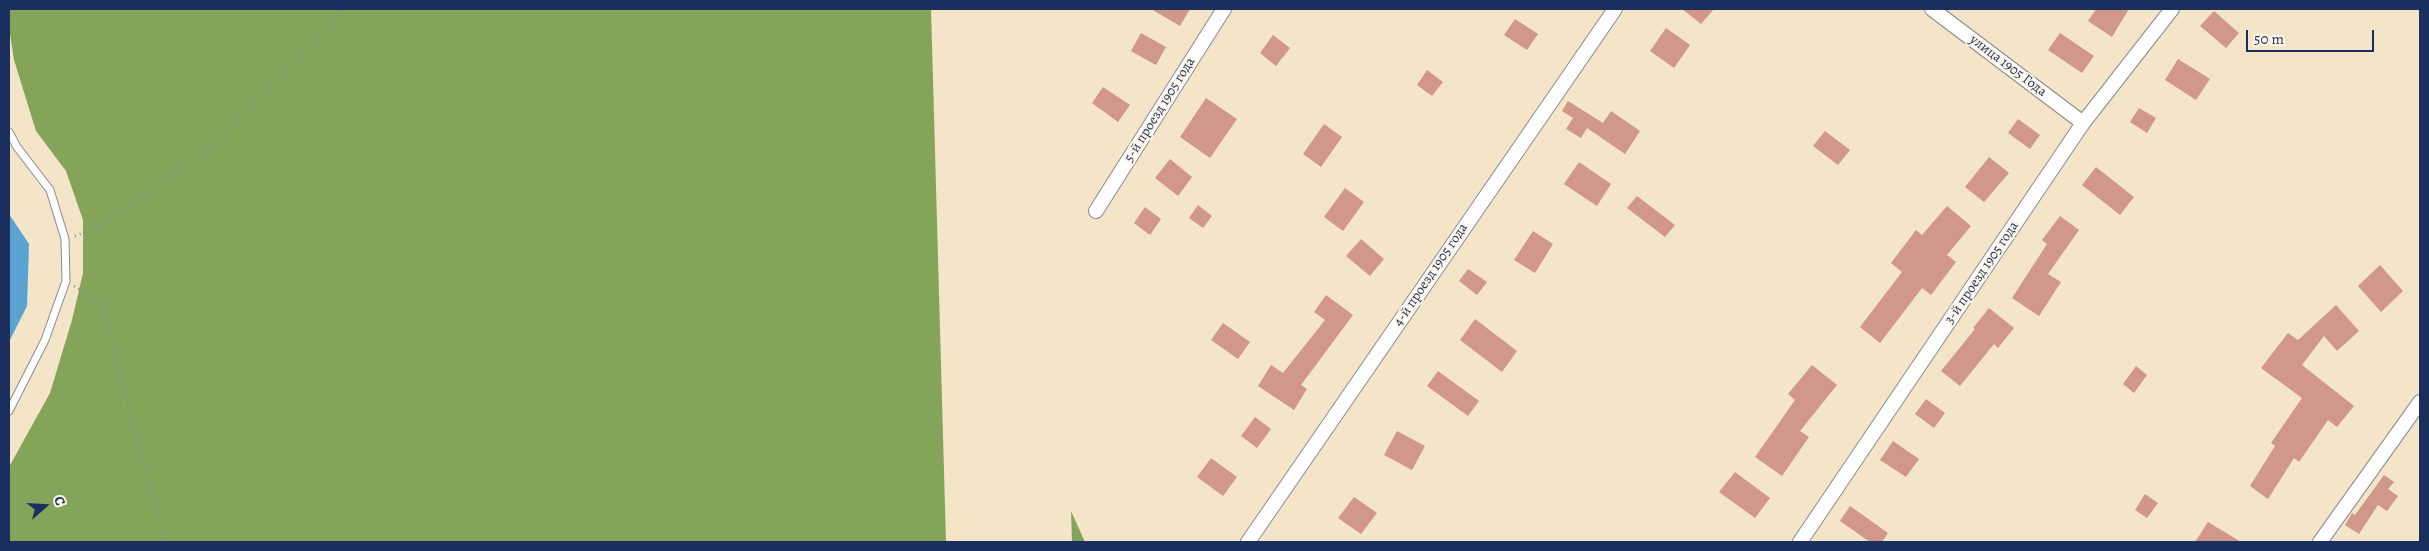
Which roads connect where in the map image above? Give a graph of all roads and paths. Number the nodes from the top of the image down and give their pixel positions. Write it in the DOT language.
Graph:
graph roads {
  1 [pos="344,9"];
  2 [pos="1224,9"];
  3 [pos="1615,9"];
  4 [pos="1932,9"];
  5 [pos="2172,9"];
  6 [pos="2083,123"];
  7 [pos="9,132"];
  8 [pos="1096,211"];
  9 [pos="65,239"];
  10 [pos="66,281"];
  11 [pos="2420,402"];
  12 [pos="9,412"];
  13 [pos="165,542"];
  14 [pos="1248,542"];
  15 [pos="1800,542"];
  16 [pos="2320,542"];
  1 -- 9 [label="path"];
  2 -- 8 [label="street, 5-й проезд 1905 года"];
  3 -- 14 [label="street, 4-й проезд 1905 года"];
  4 -- 6 [label="street, улица 1905 Года"];
  5 -- 6 [label="street, 3-й проезд 1905 года"];
  6 -- 15 [label="street, 3-й проезд 1905 года"];
  7 -- 9 [label="lane"];
  9 -- 10 [label="lane"];
  10 -- 12 [label="lane"];
  10 -- 13 [label="path"];
  11 -- 16 [label="street"];
}
